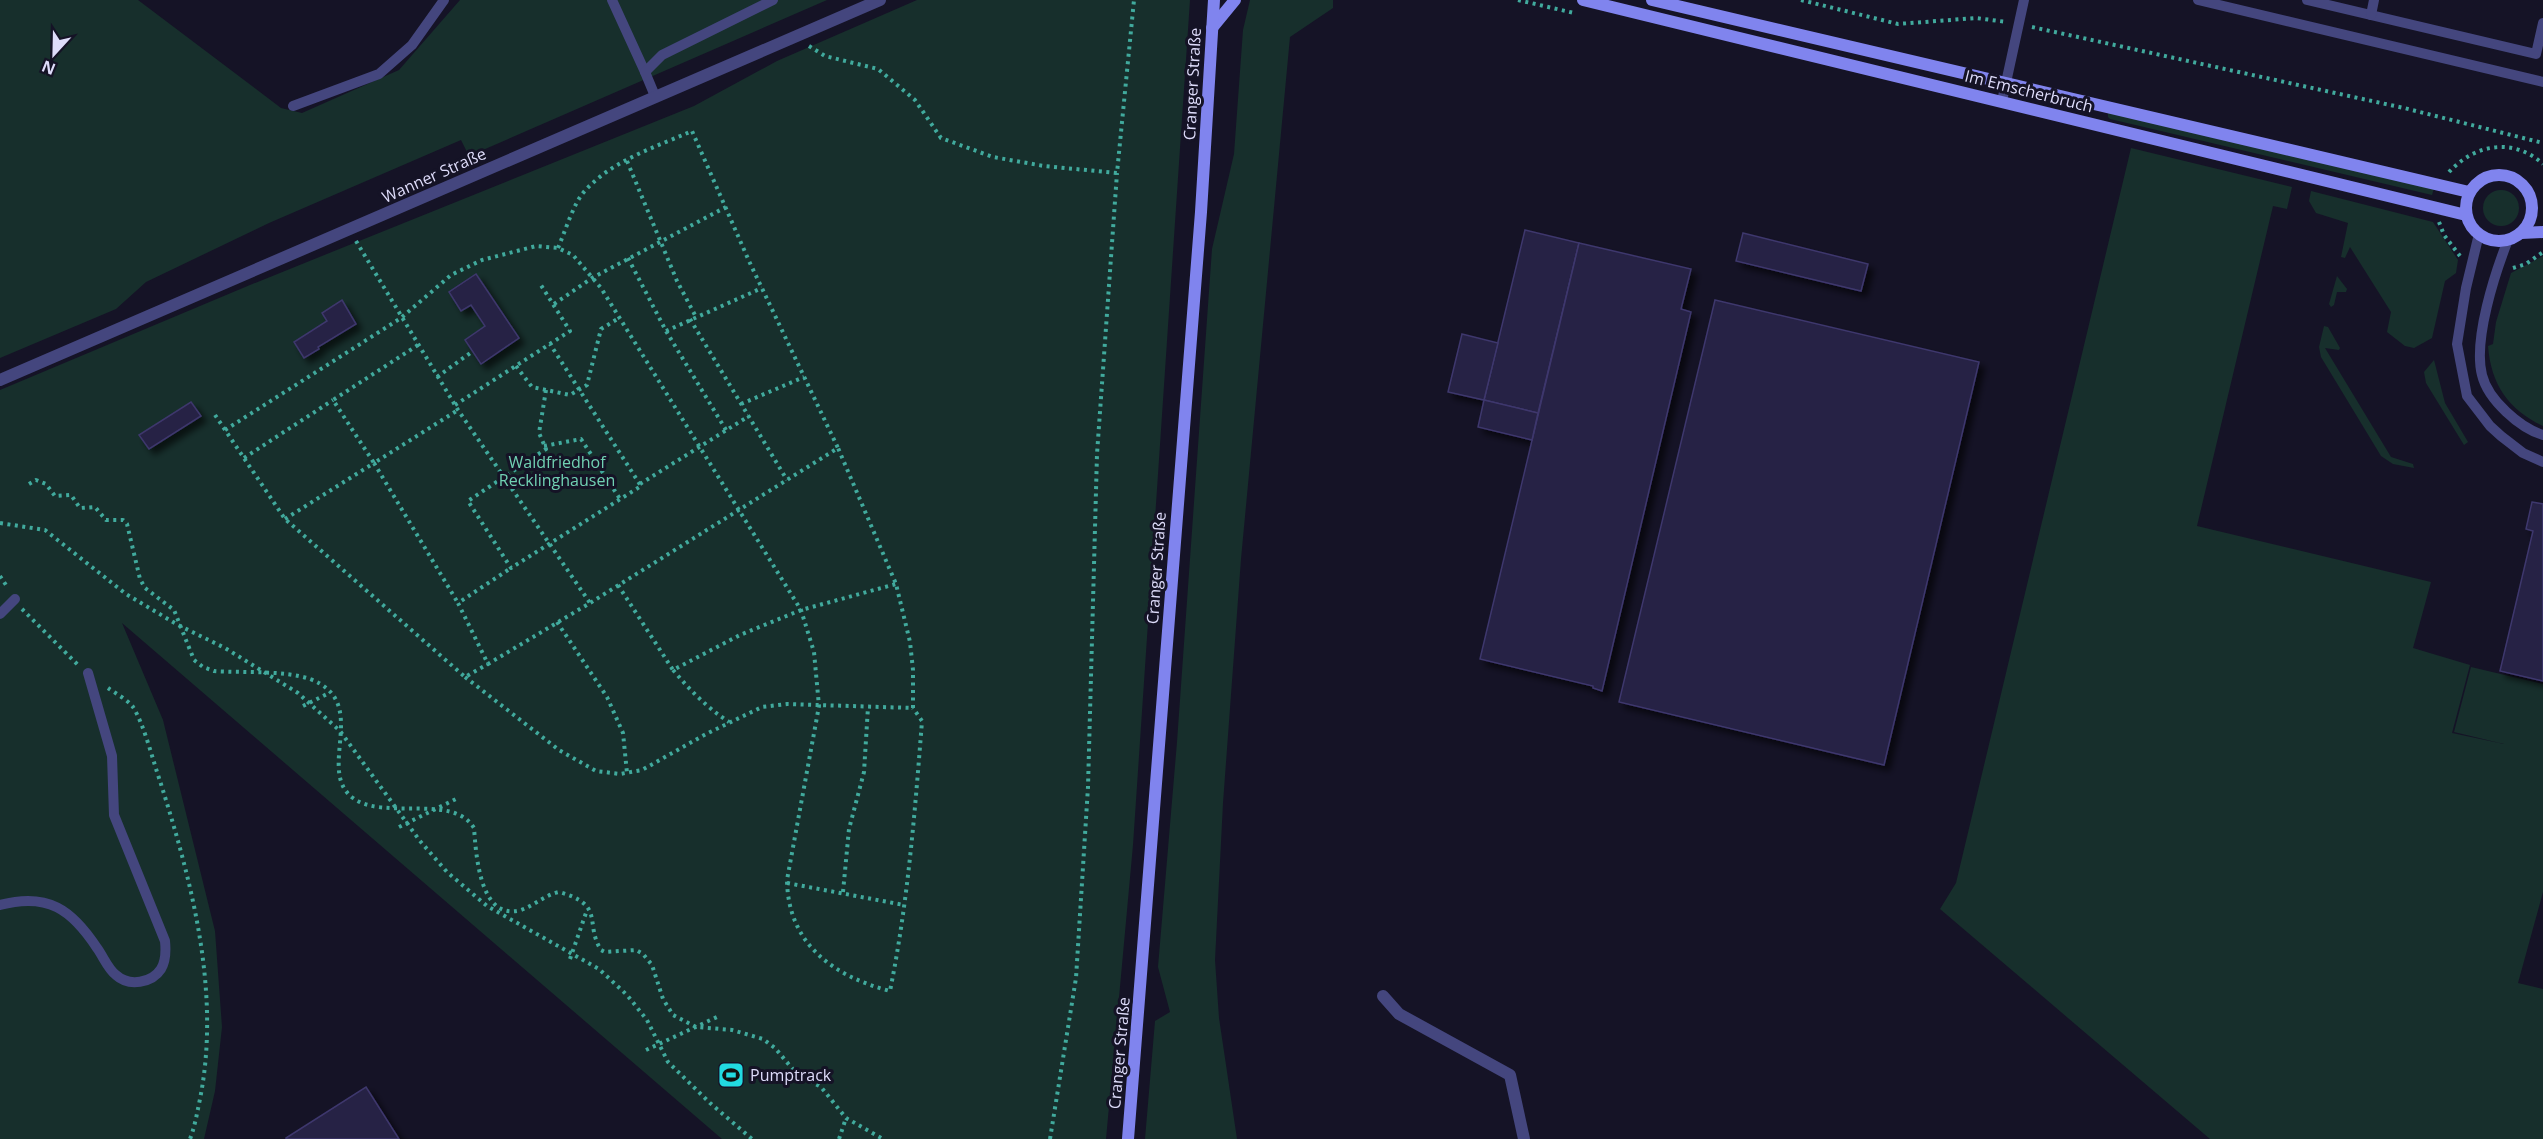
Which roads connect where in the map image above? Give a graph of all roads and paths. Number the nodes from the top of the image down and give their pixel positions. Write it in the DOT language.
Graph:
graph roads {
  1 [pos="444,0"];
  2 [pos="612,0"];
  3 [pos="773,0"];
  4 [pos="880,0"];
  5 [pos="1134,0"];
  6 [pos="1214,0"];
  7 [pos="1235,0"];
  8 [pos="1583,0"];
  9 [pos="1652,0"];
  10 [pos="1801,0"];
  11 [pos="2024,0"];
  12 [pos="2198,0"];
  13 [pos="2307,0"];
  14 [pos="2374,0"];
  15 [pos="2371,15"];
  16 [pos="2543,23"];
  17 [pos="2019,24"];
  18 [pos="1212,28"];
  19 [pos="798,35"];
  20 [pos="645,72"];
  21 [pos="2543,82"];
  22 [pos="2006,83"];
  23 [pos="655,96"];
  24 [pos="2002,101"];
  25 [pos="293,106"];
  26 [pos="2543,142"];
  27 [pos="627,161"];
  28 [pos="1117,173"];
  29 [pos="2469,192"];
  30 [pos="726,207"];
  31 [pos="2538,211"];
  32 [pos="2466,215"];
  33 [pos="349,230"];
  34 [pos="2543,232"];
  35 [pos="2521,233"];
  36 [pos="2479,234"];
  37 [pos="661,240"];
  38 [pos="2508,240"];
  39 [pos="558,248"];
  40 [pos="2543,252"];
  41 [pos="628,258"];
  42 [pos="2526,264"];
  43 [pos="592,278"];
  44 [pos="539,282"];
  45 [pos="762,288"];
  46 [pos="554,304"];
  47 [pos="696,317"];
  48 [pos="401,318"];
  49 [pos="619,318"];
  50 [pos="690,319"];
  51 [pos="666,331"];
  52 [pos="550,344"];
  53 [pos="418,345"];
  54 [pos="473,351"];
  55 [pos="516,366"];
  56 [pos="437,377"];
  57 [pos="804,377"];
  58 [pos="0,380"];
  59 [pos="580,389"];
  60 [pos="546,390"];
  61 [pos="333,400"];
  62 [pos="741,404"];
  63 [pos="454,405"];
  64 [pos="458,410"];
  65 [pos="215,415"];
  66 [pos="749,416"];
  67 [pos="225,430"];
  68 [pos="726,430"];
  69 [pos="2543,435"];
  70 [pos="544,446"];
  71 [pos="699,447"];
  72 [pos="838,448"];
  73 [pos="243,458"];
  74 [pos="2543,462"];
  75 [pos="374,463"];
  76 [pos="503,477"];
  77 [pos="787,480"];
  78 [pos="29,484"];
  79 [pos="640,484"];
  80 [pos="620,500"];
  81 [pos="738,510"];
  82 [pos="285,519"];
  83 [pos="0,524"];
  84 [pos="549,544"];
  85 [pos="511,568"];
  86 [pos="0,576"];
  87 [pos="896,584"];
  88 [pos="618,585"];
  89 [pos="15,599"];
  90 [pos="459,603"];
  91 [pos="590,603"];
  92 [pos="801,610"];
  93 [pos="0,614"];
  94 [pos="557,622"];
  95 [pos="178,625"];
  96 [pos="488,664"];
  97 [pos="673,670"];
  98 [pos="88,673"];
  99 [pos="269,674"];
  100 [pos="465,677"];
  101 [pos="329,693"];
  102 [pos="309,703"];
  103 [pos="303,706"];
  104 [pos="819,706"];
  105 [pos="868,707"];
  106 [pos="913,708"];
  107 [pos="729,723"];
  108 [pos="340,731"];
  109 [pos="627,773"];
  110 [pos="456,799"];
  111 [pos="395,808"];
  112 [pos="432,810"];
  113 [pos="406,823"];
  114 [pos="399,827"];
  115 [pos="787,883"];
  116 [pos="843,892"];
  117 [pos="904,904"];
  118 [pos="0,905"];
  119 [pos="587,910"];
  120 [pos="572,953"];
  121 [pos="570,959"];
  122 [pos="1383,996"];
  123 [pos="717,1017"];
  124 [pos="696,1027"];
  125 [pos="659,1044"];
  126 [pos="646,1050"];
  127 [pos="846,1118"];
  128 [pos="190,1139"];
  129 [pos="752,1139"];
  130 [pos="839,1139"];
  131 [pos="883,1139"];
  132 [pos="1050,1139"];
  133 [pos="1128,1139"];
  134 [pos="1524,1139"];
  1 -- 25 [label="lane"];
  2 -- 20 [label="lane"];
  3 -- 20 [label="lane"];
  4 -- 19 [label="street, Wanner Straße"];
  5 -- 28 [label="path"];
  6 -- 18 [label="main road, Cranger Straße"];
  7 -- 18 [label="main road"];
  8 -- 24 [label="main road, Im Emscherbruch"];
  9 -- 22 [label="main road, Im Emscherbruch"];
  10 -- 17 [label="path"];
  11 -- 17 [label="lane"];
  12 -- 21 [label="lane"];
  13 -- 15 [label="lane"];
  14 -- 15 [label="lane"];
  15 -- 16 [label="lane"];
  17 -- 22 [label="lane"];
  17 -- 26 [label="path"];
  18 -- 133 [label="main road, Cranger Straße"];
  19 -- 23 [label="street, Wanner Straße"];
  19 -- 28 [label="path"];
  20 -- 23 [label="lane"];
  22 -- 24 [label="lane"];
  22 -- 29 [label="main road, Im Emscherbruch"];
  23 -- 33 [label="street, Wanner Straße"];
  24 -- 32 [label="main road, Im Emscherbruch"];
  27 -- 30 [label="path"];
  27 -- 37 [label="path"];
  27 -- 39 [label="path"];
  28 -- 132 [label="path"];
  29 -- 31 [label="main road"];
  29 -- 32 [label="main road"];
  30 -- 37 [label="path"];
  30 -- 45 [label="path"];
  31 -- 35 [label="main road"];
  32 -- 36 [label="main road"];
  33 -- 48 [label="path"];
  33 -- 58 [label="street, Wanner Straße"];
  34 -- 35 [label="main road"];
  35 -- 38 [label="main road"];
  36 -- 38 [label="main road"];
  36 -- 74 [label="lane"];
  37 -- 41 [label="path"];
  37 -- 47 [label="path"];
  38 -- 69 [label="lane"];
  39 -- 43 [label="path"];
  39 -- 48 [label="path"];
  40 -- 42 [label="path"];
  41 -- 43 [label="path"];
  41 -- 51 [label="path"];
  43 -- 46 [label="path"];
  43 -- 49 [label="path"];
  44 -- 46 [label="path"];
  45 -- 47 [label="path"];
  45 -- 57 [label="path"];
  46 -- 52 [label="path"];
  47 -- 50 [label="path"];
  48 -- 53 [label="path"];
  48 -- 67 [label="path"];
  49 -- 59 [label="path"];
  49 -- 71 [label="path"];
  50 -- 51 [label="path"];
  50 -- 62 [label="path"];
  51 -- 68 [label="path"];
  52 -- 55 [label="path"];
  52 -- 59 [label="path"];
  53 -- 56 [label="path"];
  53 -- 61 [label="path"];
  54 -- 56 [label="path"];
  55 -- 60 [label="path"];
  55 -- 63 [label="path"];
  56 -- 63 [label="path"];
  57 -- 62 [label="path"];
  57 -- 72 [label="path"];
  59 -- 60 [label="path"];
  59 -- 79 [label="path"];
  60 -- 70 [label="path"];
  61 -- 73 [label="path"];
  61 -- 75 [label="path"];
  62 -- 66 [label="path"];
  63 -- 64 [label="path"];
  64 -- 75 [label="path"];
  64 -- 76 [label="path"];
  65 -- 67 [label="path"];
  66 -- 68 [label="path"];
  66 -- 77 [label="path"];
  67 -- 73 [label="path"];
  68 -- 71 [label="path"];
  70 -- 76 [label="path"];
  70 -- 80 [label="path"];
  71 -- 79 [label="path"];
  71 -- 81 [label="path"];
  72 -- 77 [label="path"];
  72 -- 87 [label="path"];
  73 -- 82 [label="path"];
  75 -- 82 [label="path"];
  75 -- 90 [label="path"];
  76 -- 84 [label="path"];
  76 -- 85 [label="path"];
  77 -- 81 [label="path"];
  78 -- 95 [label="path"];
  79 -- 80 [label="path"];
  80 -- 84 [label="path"];
  81 -- 88 [label="path"];
  81 -- 92 [label="path"];
  82 -- 100 [label="path"];
  83 -- 95 [label="path"];
  84 -- 85 [label="path"];
  84 -- 91 [label="path"];
  85 -- 90 [label="path"];
  86 -- 89 [label="path"];
  87 -- 92 [label="path"];
  87 -- 106 [label="path"];
  88 -- 91 [label="path"];
  88 -- 97 [label="path"];
  89 -- 93 [label="lane"];
  89 -- 98 [label="path"];
  90 -- 96 [label="path"];
  91 -- 94 [label="path"];
  92 -- 97 [label="path"];
  92 -- 104 [label="path"];
  94 -- 96 [label="path"];
  94 -- 109 [label="path"];
  95 -- 99 [label="path"];
  95 -- 99 [label="path"];
  96 -- 100 [label="path"];
  97 -- 107 [label="path"];
  98 -- 118 [label="lane"];
  98 -- 128 [label="path"];
  99 -- 102 [label="path"];
  99 -- 108 [label="path"];
  100 -- 109 [label="path"];
  101 -- 102 [label="path"];
  102 -- 103 [label="path"];
  102 -- 108 [label="path"];
  104 -- 105 [label="path"];
  104 -- 107 [label="path"];
  104 -- 115 [label="path"];
  105 -- 106 [label="path"];
  105 -- 116 [label="path"];
  106 -- 117 [label="path"];
  107 -- 109 [label="path"];
  108 -- 111 [label="path"];
  108 -- 111 [label="path"];
  110 -- 112 [label="path"];
  111 -- 112 [label="path"];
  111 -- 113 [label="path"];
  112 -- 113 [label="path"];
  112 -- 124 [label="path"];
  113 -- 114 [label="path"];
  113 -- 120 [label="path"];
  115 -- 116 [label="path"];
  115 -- 117 [label="path"];
  116 -- 117 [label="path"];
  119 -- 120 [label="path"];
  120 -- 121 [label="path"];
  120 -- 125 [label="path"];
  122 -- 134 [label="street"];
  123 -- 124 [label="path"];
  124 -- 125 [label="path"];
  124 -- 127 [label="path"];
  125 -- 126 [label="path"];
  125 -- 129 [label="path"];
  127 -- 130 [label="path"];
  127 -- 131 [label="path"];
}
